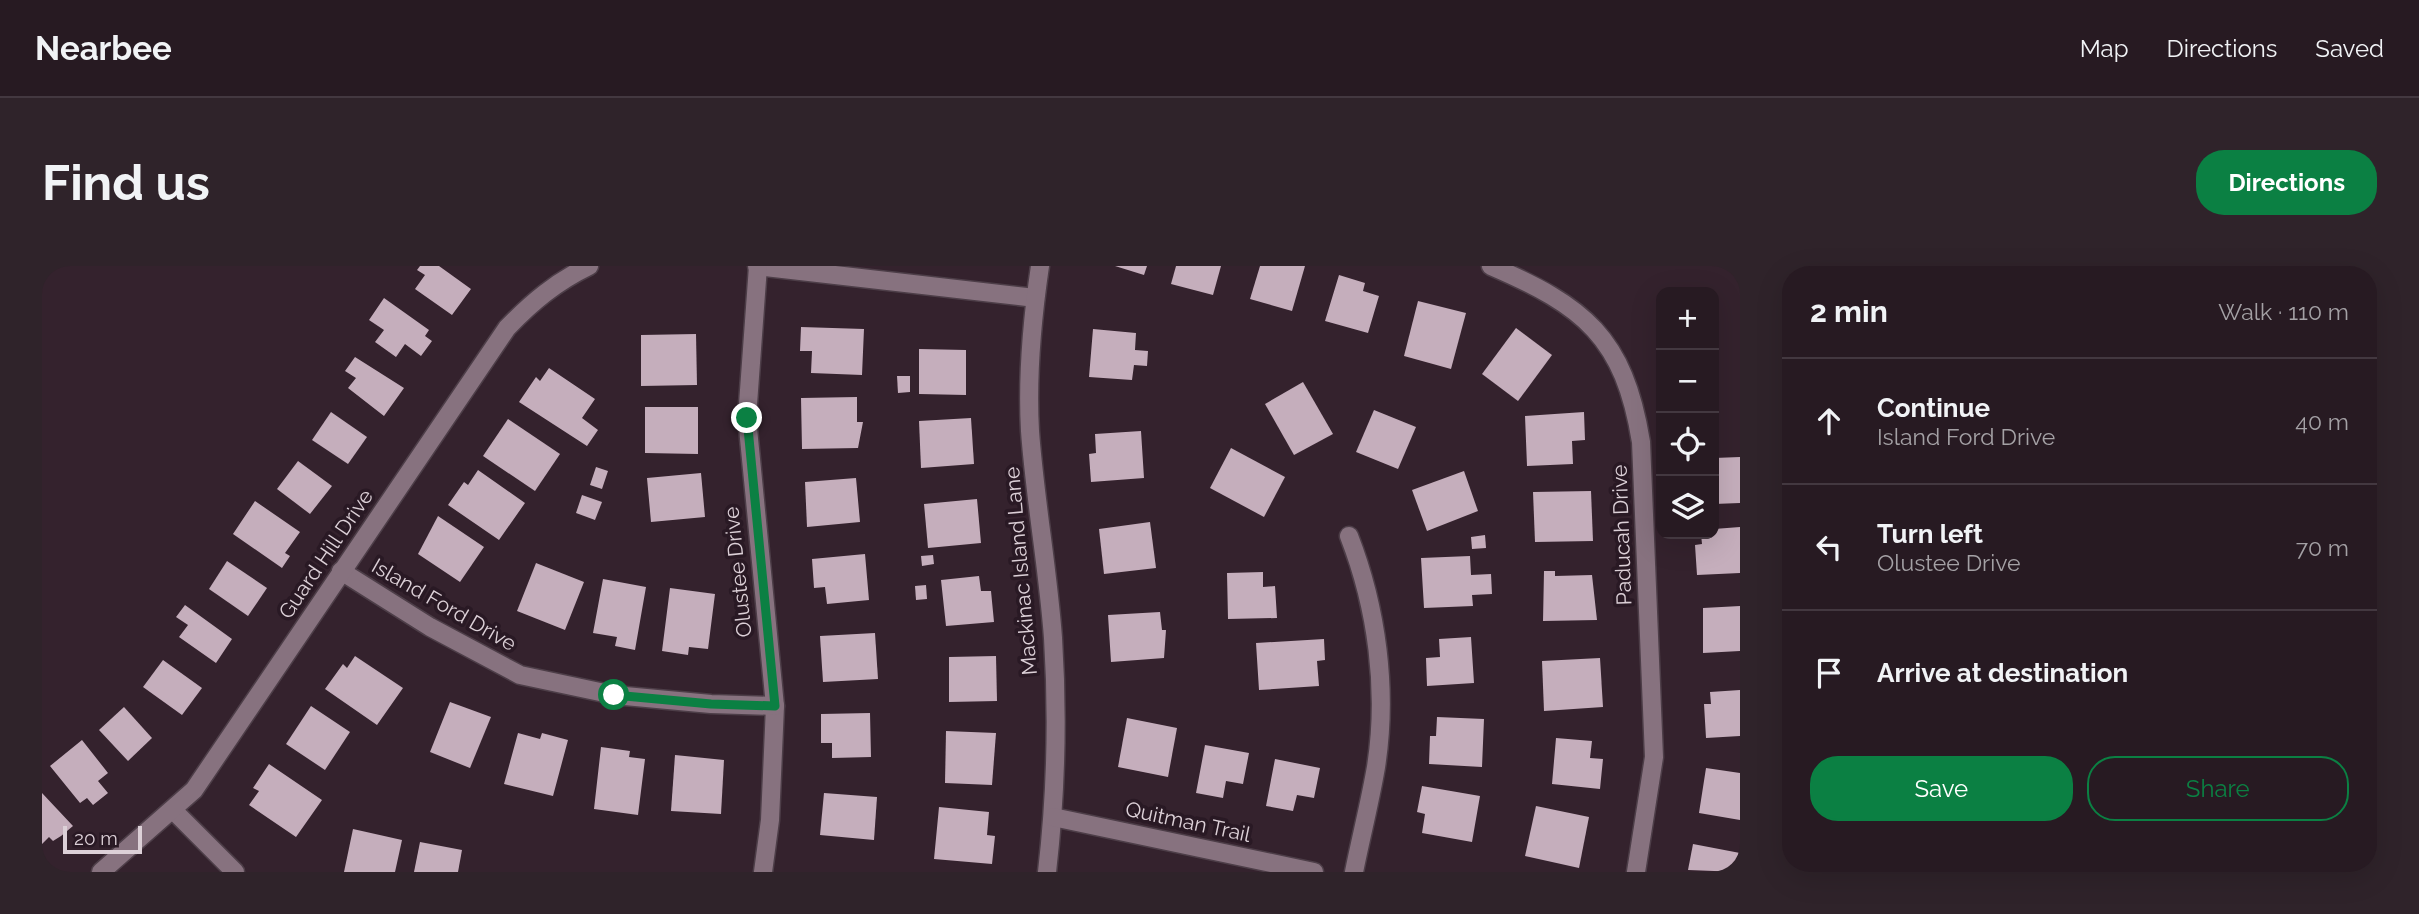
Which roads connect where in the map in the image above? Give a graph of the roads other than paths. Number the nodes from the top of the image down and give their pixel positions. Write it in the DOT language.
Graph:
graph roads {
  1 [pos="589,266"];
  2 [pos="757,266"];
  3 [pos="1040,266"];
  4 [pos="1491,266"];
  5 [pos="1035,298"];
  6 [pos="1349,536"];
  7 [pos="341,571"];
  8 [pos="775,706"];
  9 [pos="173,810"];
  10 [pos="1053,817"];
  11 [pos="101,872"];
  12 [pos="235,872"];
  13 [pos="764,872"];
  14 [pos="1047,872"];
  15 [pos="1314,872"];
  16 [pos="1354,872"];
  17 [pos="1636,872"];
  1 -- 7 [label="street, Guard Hill Drive"];
  2 -- 5 [label="street"];
  2 -- 8 [label="street, Olustee Drive"];
  3 -- 5 [label="street, Mackinac Island Lane"];
  4 -- 17 [label="street, Paducah Drive"];
  5 -- 10 [label="street, Mackinac Island Lane"];
  6 -- 16 [label="street"];
  7 -- 8 [label="street, Island Ford Drive"];
  7 -- 9 [label="street, Guard Hill Drive"];
  8 -- 13 [label="street, Olustee Drive"];
  9 -- 11 [label="street, Guard Hill Drive"];
  9 -- 12 [label="street"];
  10 -- 14 [label="street, Mackinac Island Lane"];
  10 -- 15 [label="street, Quitman Trail"];
}
